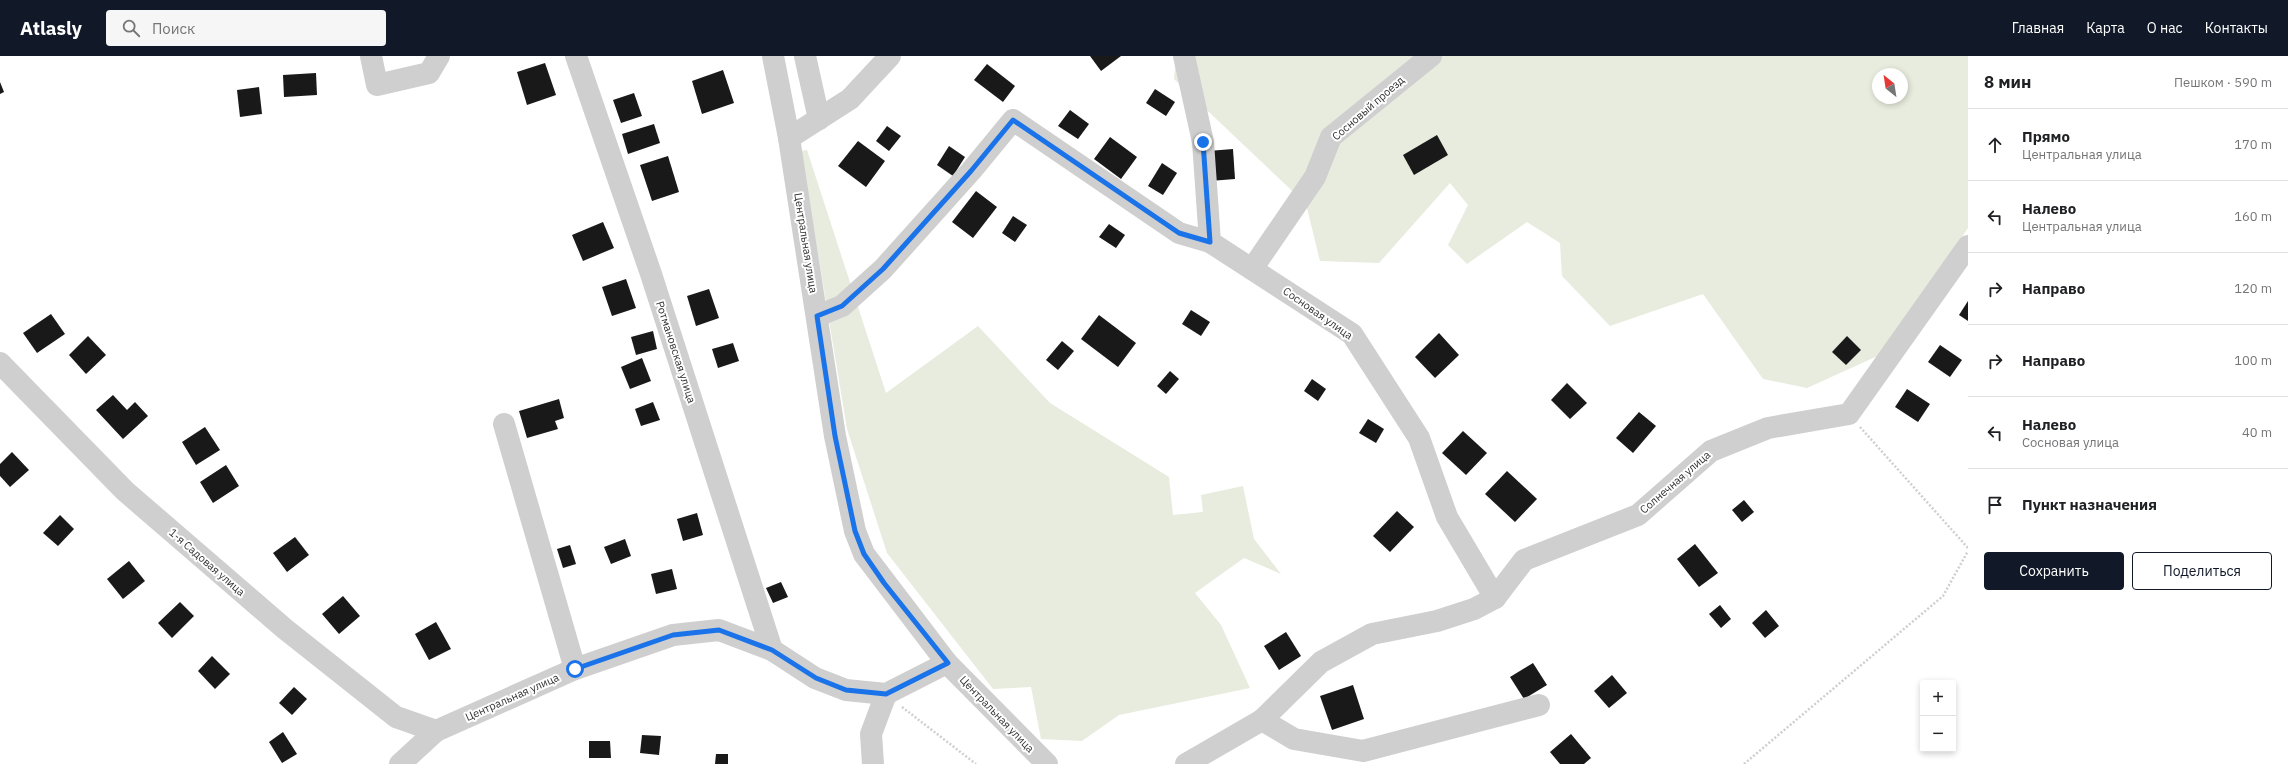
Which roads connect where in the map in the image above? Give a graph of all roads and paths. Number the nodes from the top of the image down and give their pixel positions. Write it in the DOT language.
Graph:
graph roads {
  1 [pos="371,56"];
  2 [pos="439,56"];
  3 [pos="576,56"];
  4 [pos="773,56"];
  5 [pos="805,56"];
  6 [pos="890,56"];
  7 [pos="1184,56"];
  8 [pos="1431,56"];
  9 [pos="819,119"];
  10 [pos="789,138"];
  11 [pos="1210,242"];
  12 [pos="1968,246"];
  13 [pos="1252,269"];
  14 [pos="817,316"];
  15 [pos="0,363"];
  16 [pos="1849,414"];
  17 [pos="504,424"];
  18 [pos="1968,548"];
  19 [pos="1968,551"];
  20 [pos="1495,598"];
  21 [pos="772,650"];
  22 [pos="948,663"];
  23 [pos="575,669"];
  24 [pos="886,694"];
  25 [pos="1539,705"];
  26 [pos="1262,720"];
  27 [pos="436,731"];
  28 [pos="400,764"];
  29 [pos="872,764"];
  30 [pos="976,764"];
  31 [pos="1047,764"];
  32 [pos="1186,764"];
  33 [pos="1744,764"];
  1 -- 2 [label="street"];
  3 -- 21 [label="street, Ротмановская улица"];
  4 -- 10 [label="street, Центральная улица"];
  5 -- 9 [label="street"];
  6 -- 9 [label="street"];
  7 -- 11 [label="street"];
  8 -- 13 [label="street, Сосновый проезд"];
  9 -- 10 [label="street"];
  10 -- 14 [label="street, Центральная улица"];
  11 -- 13 [label="street, Сосновая улица"];
  11 -- 14 [label="street, Сосновая улица"];
  12 -- 16 [label="street"];
  13 -- 20 [label="street, Сосновая улица"];
  14 -- 22 [label="street, Центральная улица"];
  15 -- 27 [label="street, 1-я Садовая улица"];
  16 -- 18 [label="path"];
  16 -- 20 [label="street, Солнечная улица"];
  17 -- 23 [label="street"];
  19 -- 33 [label="path"];
  20 -- 26 [label="street, Солнечная улица"];
  21 -- 23 [label="street, Центральная улица"];
  21 -- 24 [label="street, Центральная улица"];
  22 -- 24 [label="street"];
  22 -- 31 [label="street, Центральная улица"];
  23 -- 27 [label="street, Центральная улица"];
  24 -- 29 [label="street"];
  24 -- 30 [label="path"];
  25 -- 26 [label="street"];
  26 -- 32 [label="street, Солнечная улица"];
  27 -- 28 [label="street, Центральная улица"];
}
